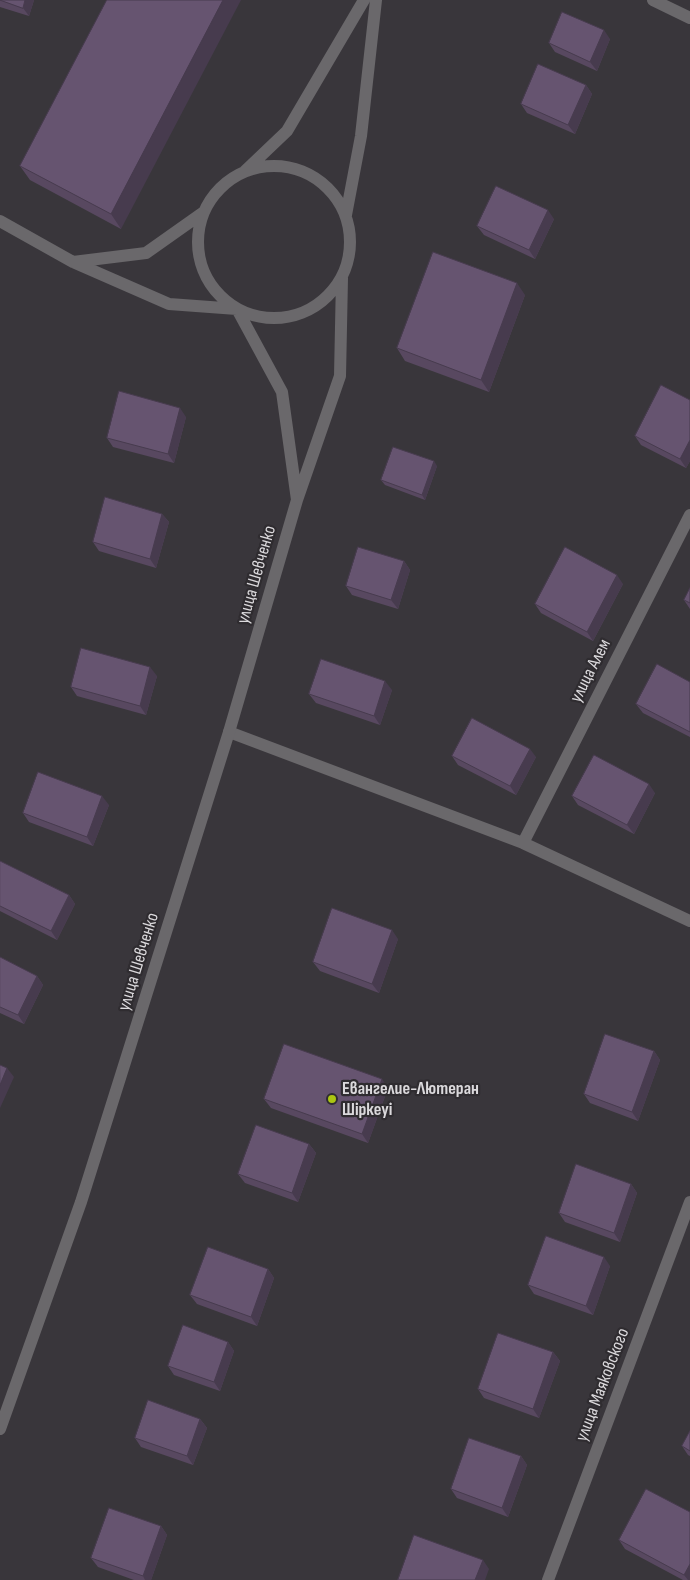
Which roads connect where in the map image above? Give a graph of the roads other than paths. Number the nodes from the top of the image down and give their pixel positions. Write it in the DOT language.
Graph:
graph roads {
  1 [pos="364,0"];
  2 [pos="376,0"];
  3 [pos="653,0"];
  4 [pos="690,18"];
  5 [pos="243,172"];
  6 [pos="204,212"];
  7 [pos="346,215"];
  8 [pos="0,221"];
  9 [pos="73,262"];
  10 [pos="342,278"];
  11 [pos="237,309"];
  12 [pos="297,500"];
  13 [pos="690,515"];
  14 [pos="229,732"];
  15 [pos="523,843"];
  16 [pos="690,921"];
  17 [pos="690,1202"];
  18 [pos="0,1429"];
  19 [pos="548,1580"];
  1 -- 5 [label="street"];
  2 -- 7 [label="street"];
  3 -- 4 [label="street"];
  5 -- 6 [label="street"];
  5 -- 7 [label="street"];
  6 -- 9 [label="street"];
  6 -- 11 [label="street"];
  7 -- 10 [label="street"];
  8 -- 9 [label="street"];
  9 -- 11 [label="street"];
  10 -- 11 [label="street"];
  10 -- 12 [label="street, улица Шевченко"];
  11 -- 12 [label="street"];
  12 -- 14 [label="street, улица Шевченко"];
  13 -- 15 [label="street, улица Алем"];
  14 -- 15 [label="street"];
  14 -- 18 [label="street, улица Шевченко"];
  15 -- 16 [label="street"];
  17 -- 19 [label="street, улица Маяковского"];
}
